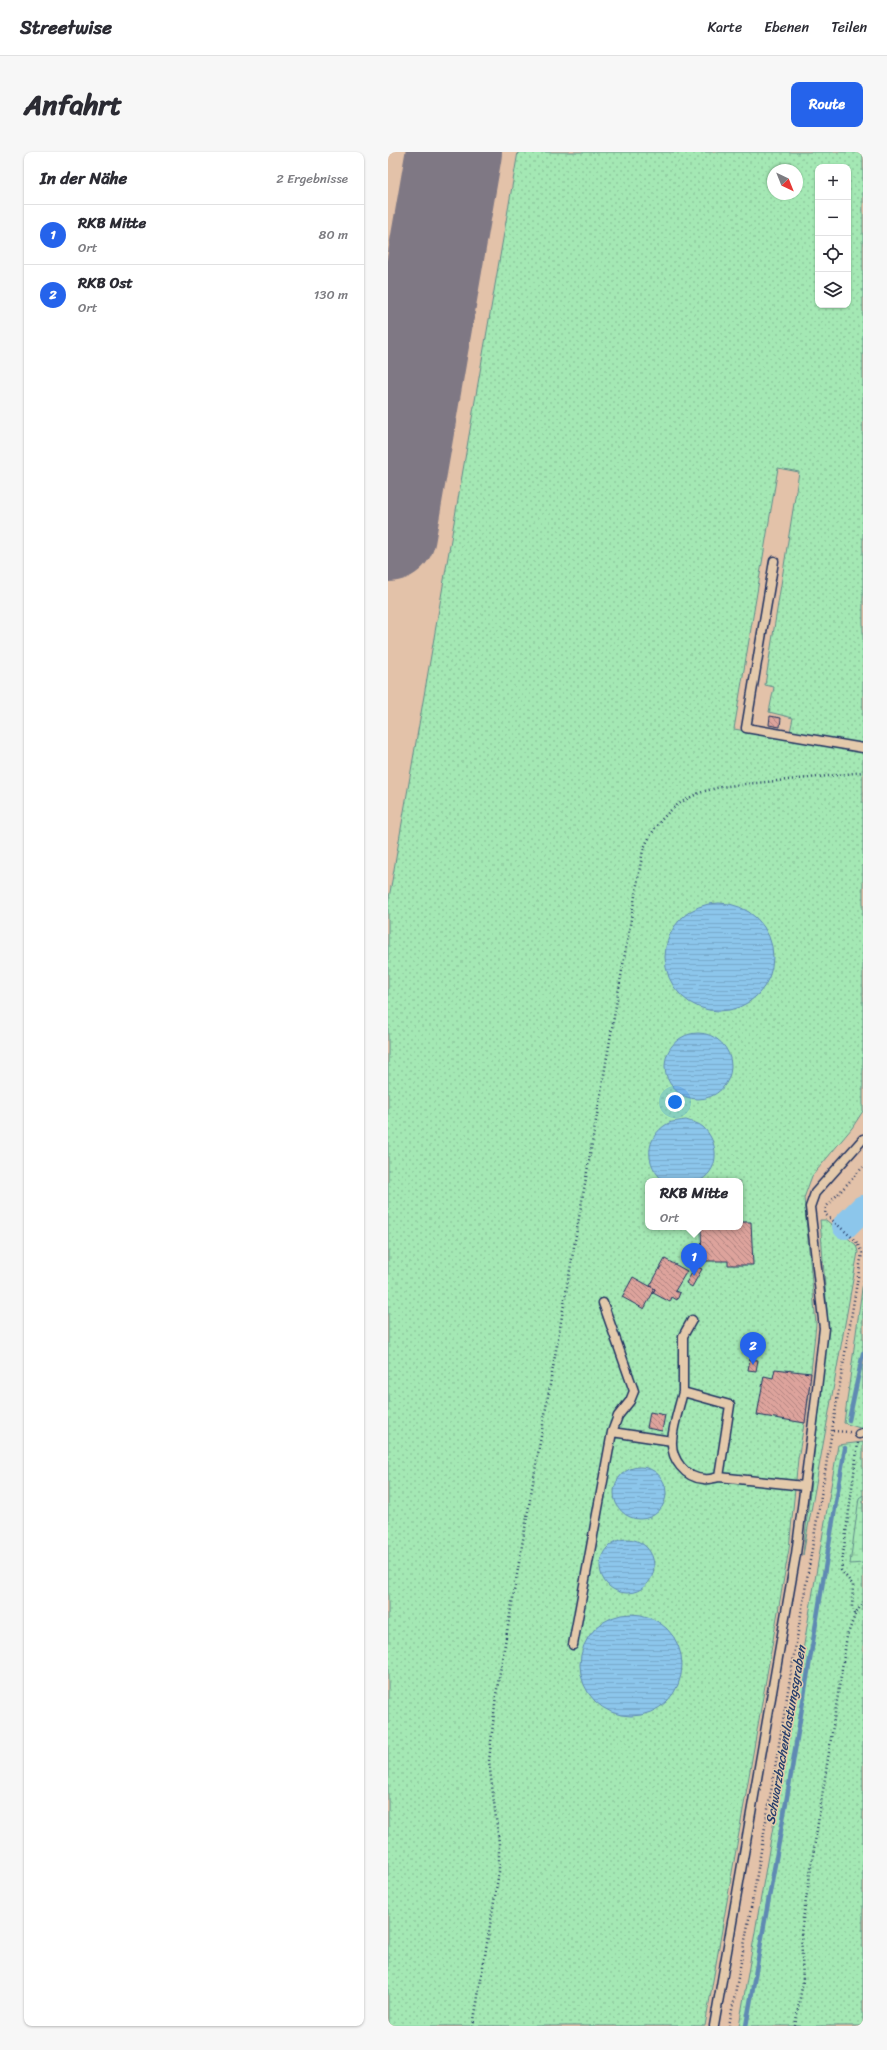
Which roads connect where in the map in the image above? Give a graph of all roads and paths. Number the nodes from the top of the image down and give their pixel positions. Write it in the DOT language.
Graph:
graph roads {
  1 [pos="774,561"];
  2 [pos="863,748"];
  3 [pos="863,772"];
  4 [pos="863,1139"];
  5 [pos="863,1167"];
  6 [pos="603,1303"];
  7 [pos="692,1320"];
  8 [pos="683,1392"];
  9 [pos="612,1432"];
  10 [pos="861,1434"];
  11 [pos="672,1442"];
  12 [pos="719,1476"];
  13 [pos="804,1486"];
  14 [pos="863,1602"];
  15 [pos="855,1615"];
  16 [pos="573,1645"];
  17 [pos="473,2026"];
  18 [pos="714,2026"];
  19 [pos="729,2026"];
  20 [pos="795,2026"];
  1 -- 2 [label="lane"];
  3 -- 17 [label="path"];
  4 -- 13 [label="lane"];
  5 -- 19 [label="path"];
  6 -- 9 [label="lane"];
  7 -- 8 [label="lane"];
  8 -- 11 [label="lane"];
  8 -- 12 [label="lane"];
  9 -- 11 [label="lane"];
  9 -- 16 [label="lane"];
  10 -- 15 [label="path"];
  11 -- 12 [label="lane"];
  12 -- 13 [label="lane"];
  13 -- 18 [label="lane"];
  14 -- 15 [label="path"];
  15 -- 20 [label="path"];
}
